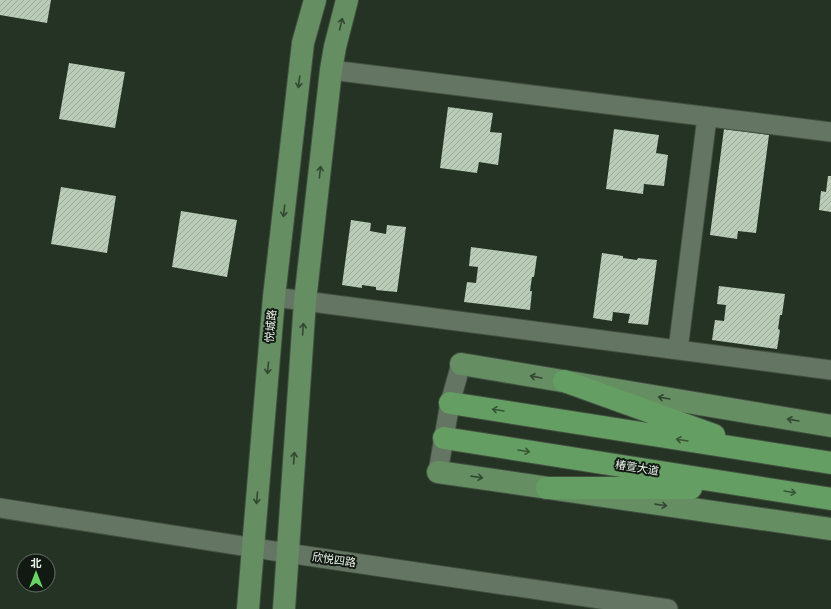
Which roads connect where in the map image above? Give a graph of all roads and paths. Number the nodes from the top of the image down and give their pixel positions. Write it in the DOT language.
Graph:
graph roads {
  1 [pos="315,0"];
  2 [pos="347,0"];
  3 [pos="331,70"];
  4 [pos="707,117"];
  5 [pos="831,132"];
  6 [pos="274,297"];
  7 [pos="305,301"];
  8 [pos="678,350"];
  9 [pos="461,364"];
  10 [pos="831,370"];
  11 [pos="564,381"];
  12 [pos="450,403"];
  13 [pos="831,426"];
  14 [pos="444,438"];
  15 [pos="764,453"];
  16 [pos="831,463"];
  17 [pos="438,472"];
  18 [pos="547,488"];
  19 [pos="759,488"];
  20 [pos="831,499"];
  21 [pos="0,508"];
  22 [pos="799,525"];
  23 [pos="831,529"];
  24 [pos="831,534"];
  25 [pos="252,548"];
  26 [pos="288,553"];
  27 [pos="248,609"];
  28 [pos="284,609"];
  29 [pos="668,609"];
  1 -- 6 [label="main road, 悦城路, one-way"];
  3 -- 2 [label="main road, one-way"];
  3 -- 4 [label="street"];
  7 -- 3 [label="main road, one-way"];
  4 -- 5 [label="street"];
  4 -- 8 [label="street"];
  6 -- 7 [label="street"];
  6 -- 25 [label="main road, 悦城路, one-way"];
  7 -- 8 [label="street"];
  26 -- 7 [label="main road, one-way"];
  8 -- 10 [label="street"];
  11 -- 9 [label="main road, one-way"];
  9 -- 12 [label="street"];
  13 -- 11 [label="main road, one-way"];
  11 -- 15 [label="highway"];
  12 -- 14 [label="street"];
  15 -- 12 [label="highway, one-way"];
  14 -- 17 [label="street"];
  14 -- 19 [label="highway, 椿萱大道, one-way"];
  15 -- 16 [label="highway"];
  17 -- 18 [label="main road, one-way"];
  18 -- 19 [label="highway"];
  18 -- 22 [label="main road, one-way"];
  19 -- 20 [label="highway, 椿萱大道, one-way"];
  21 -- 25 [label="street, 欣悦四路"];
  22 -- 23 [label="main road"];
  22 -- 24 [label="main road"];
  25 -- 26 [label="street, 欣悦四路"];
  25 -- 27 [label="main road, 悦城路"];
  26 -- 28 [label="main road"];
  26 -- 29 [label="street, 欣悦四路"];
}
